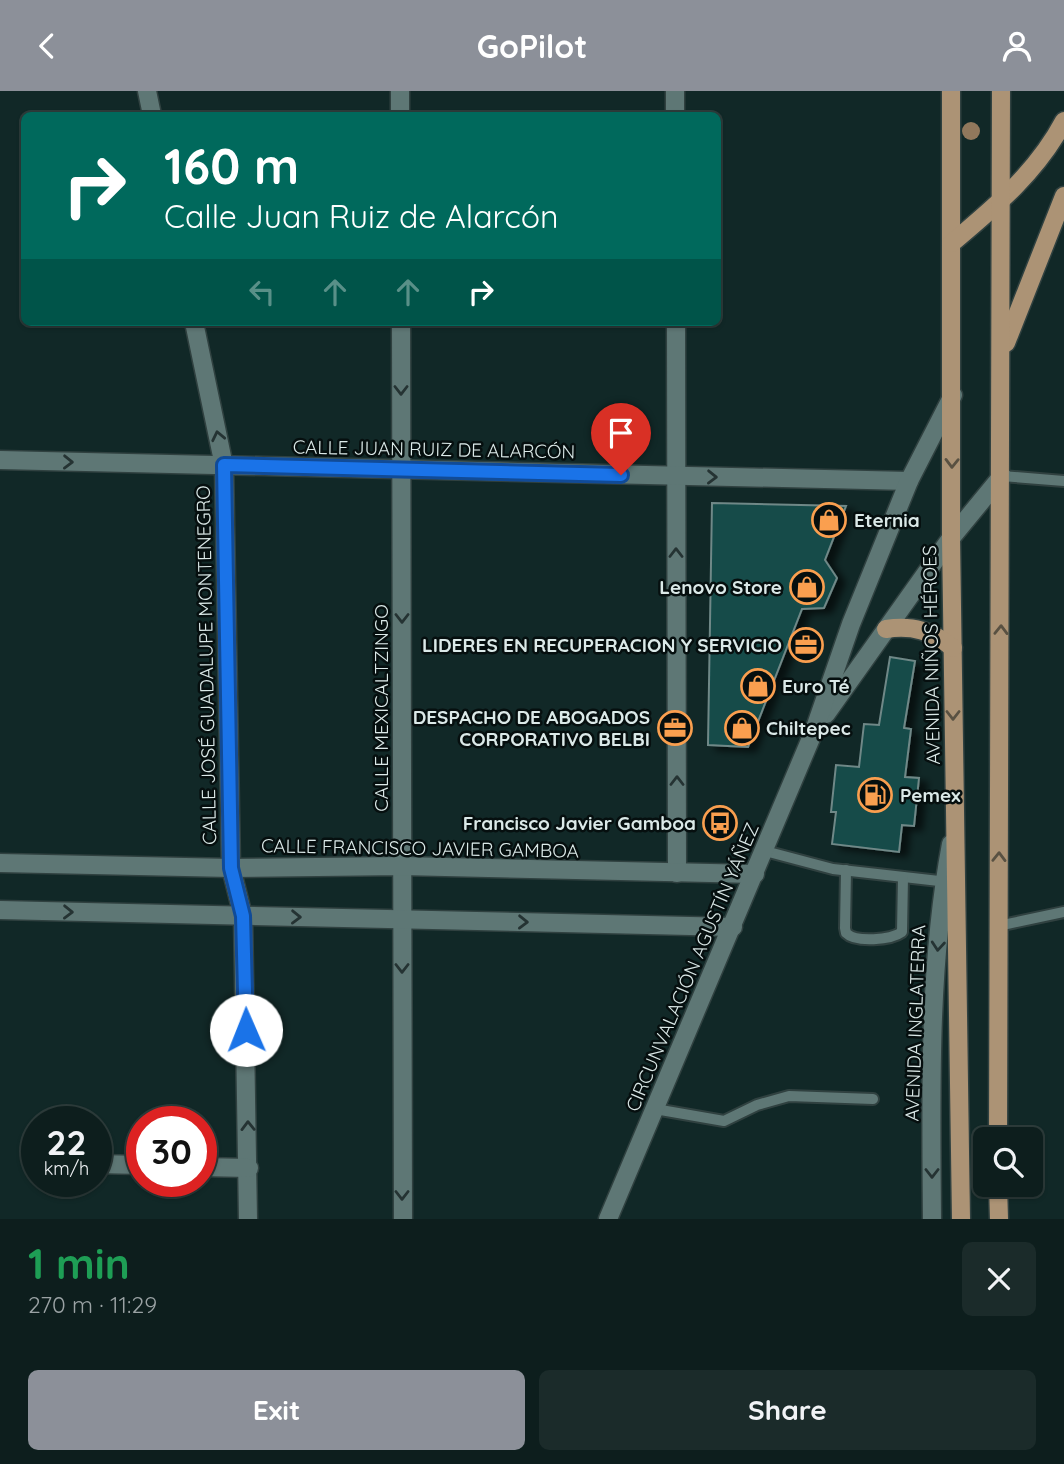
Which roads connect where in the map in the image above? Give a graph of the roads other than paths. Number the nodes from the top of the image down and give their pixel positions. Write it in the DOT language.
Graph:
graph roads {
  1 [pos="147,91"];
  2 [pos="400,91"];
  3 [pos="675,91"];
  4 [pos="951,91"];
  5 [pos="1001,91"];
  6 [pos="151,112"];
  7 [pos="400,112"];
  8 [pos="675,112"];
  9 [pos="1064,121"];
  10 [pos="1064,196"];
  11 [pos="1001,202"];
  12 [pos="952,243"];
  13 [pos="195,326"];
  14 [pos="401,326"];
  15 [pos="676,326"];
  16 [pos="1002,353"];
  17 [pos="953,395"];
  18 [pos="0,460"];
  19 [pos="224,465"];
  20 [pos="401,470"];
  21 [pos="1002,475"];
  22 [pos="676,476"];
  23 [pos="909,481"];
  24 [pos="1064,481"];
  25 [pos="951,538"];
  26 [pos="886,629"];
  27 [pos="953,648"];
  28 [pos="814,731"];
  29 [pos="765,851"];
  30 [pos="0,863"];
  31 [pos="402,866"];
  32 [pos="231,868"];
  33 [pos="846,870"];
  34 [pos="677,873"];
  35 [pos="755,874"];
  36 [pos="903,877"];
  37 [pos="949,882"];
  38 [pos="0,910"];
  39 [pos="1064,912"];
  40 [pos="243,916"];
  41 [pos="402,920"];
  42 [pos="998,926"];
  43 [pos="733,927"];
  44 [pos="873,1099"];
  45 [pos="655,1109"];
  46 [pos="998,1127"];
  47 [pos="217,1167"];
  48 [pos="249,1168"];
  49 [pos="998,1197"];
  50 [pos="248,1219"];
  51 [pos="402,1219"];
  52 [pos="608,1219"];
  53 [pos="932,1219"];
  54 [pos="961,1219"];
  55 [pos="999,1219"];
  1 -- 6 [label="street"];
  2 -- 7 [label="street"];
  3 -- 8 [label="street"];
  4 -- 12 [label="main road, AVENIDA NIÑOS HÉROES"];
  5 -- 11 [label="main road"];
  9 -- 11 [label="main road"];
  10 -- 16 [label="main road"];
  11 -- 12 [label="main road"];
  11 -- 16 [label="main road"];
  12 -- 17 [label="main road, AVENIDA NIÑOS HÉROES"];
  19 -- 13 [label="street, CALLE JOSÉ GUADALUPE MONTENEGRO, one-way"];
  14 -- 20 [label="street, CALLE MEXICALTZINGO, one-way"];
  15 -- 22 [label="street"];
  16 -- 21 [label="main road"];
  17 -- 23 [label="street, CIRCUNVALACIÓN AGUSTÍN YÁÑEZ"];
  17 -- 25 [label="main road, AVENIDA NIÑOS HÉROES, one-way"];
  18 -- 19 [label="street, CALLE JUAN RUIZ DE ALARCÓN, one-way"];
  19 -- 20 [label="street, CALLE JUAN RUIZ DE ALARCÓN"];
  19 -- 32 [label="street, CALLE JOSÉ GUADALUPE MONTENEGRO"];
  20 -- 22 [label="street, CALLE JUAN RUIZ DE ALARCÓN"];
  20 -- 31 [label="street, CALLE MEXICALTZINGO, one-way"];
  21 -- 24 [label="lane"];
  21 -- 25 [label="street, CIRCUNVALACIÓN AGUSTÍN YÁÑEZ"];
  42 -- 21 [label="main road, one-way"];
  22 -- 23 [label="street, CALLE JUAN RUIZ DE ALARCÓN, one-way"];
  34 -- 22 [label="street, one-way"];
  23 -- 28 [label="street, CIRCUNVALACIÓN AGUSTÍN YÁÑEZ"];
  25 -- 26 [label="street, CIRCUNVALACIÓN AGUSTÍN YÁÑEZ"];
  25 -- 27 [label="main road, AVENIDA NIÑOS HÉROES"];
  26 -- 27 [label="main road"];
  26 -- 28 [label="street, CIRCUNVALACIÓN AGUSTÍN YÁÑEZ"];
  27 -- 37 [label="main road, AVENIDA NIÑOS HÉROES, one-way"];
  28 -- 29 [label="street, CIRCUNVALACIÓN AGUSTÍN YÁÑEZ"];
  29 -- 33 [label="lane"];
  29 -- 35 [label="street, CIRCUNVALACIÓN AGUSTÍN YÁÑEZ"];
  30 -- 32 [label="street, CALLE FRANCISCO JAVIER GAMBOA"];
  31 -- 32 [label="street, CALLE FRANCISCO JAVIER GAMBOA"];
  31 -- 34 [label="street, CALLE FRANCISCO JAVIER GAMBOA"];
  31 -- 41 [label="street, CALLE MEXICALTZINGO"];
  32 -- 40 [label="street, CALLE JOSÉ GUADALUPE MONTENEGRO"];
  33 -- 36 [label="lane"];
  33 -- 36 [label="lane"];
  34 -- 35 [label="street, CALLE FRANCISCO JAVIER GAMBOA"];
  35 -- 43 [label="street, CIRCUNVALACIÓN AGUSTÍN YÁÑEZ"];
  36 -- 37 [label="lane"];
  37 -- 53 [label="street, AVENIDA INGLATERRA, one-way"];
  37 -- 54 [label="main road, AVENIDA NIÑOS HÉROES"];
  38 -- 40 [label="street, one-way"];
  39 -- 42 [label="lane"];
  40 -- 41 [label="street, one-way"];
  48 -- 40 [label="street, CALLE JOSÉ GUADALUPE MONTENEGRO, one-way"];
  41 -- 43 [label="street, one-way"];
  41 -- 51 [label="street, CALLE MEXICALTZINGO, one-way"];
  42 -- 46 [label="main road"];
  43 -- 45 [label="street, CIRCUNVALACIÓN AGUSTÍN YÁÑEZ"];
  44 -- 45 [label="lane"];
  45 -- 52 [label="street, CIRCUNVALACIÓN AGUSTÍN YÁÑEZ"];
  47 -- 48 [label="street"];
  48 -- 50 [label="street, CALLE JOSÉ GUADALUPE MONTENEGRO"];
  49 -- 55 [label="main road"];
}
